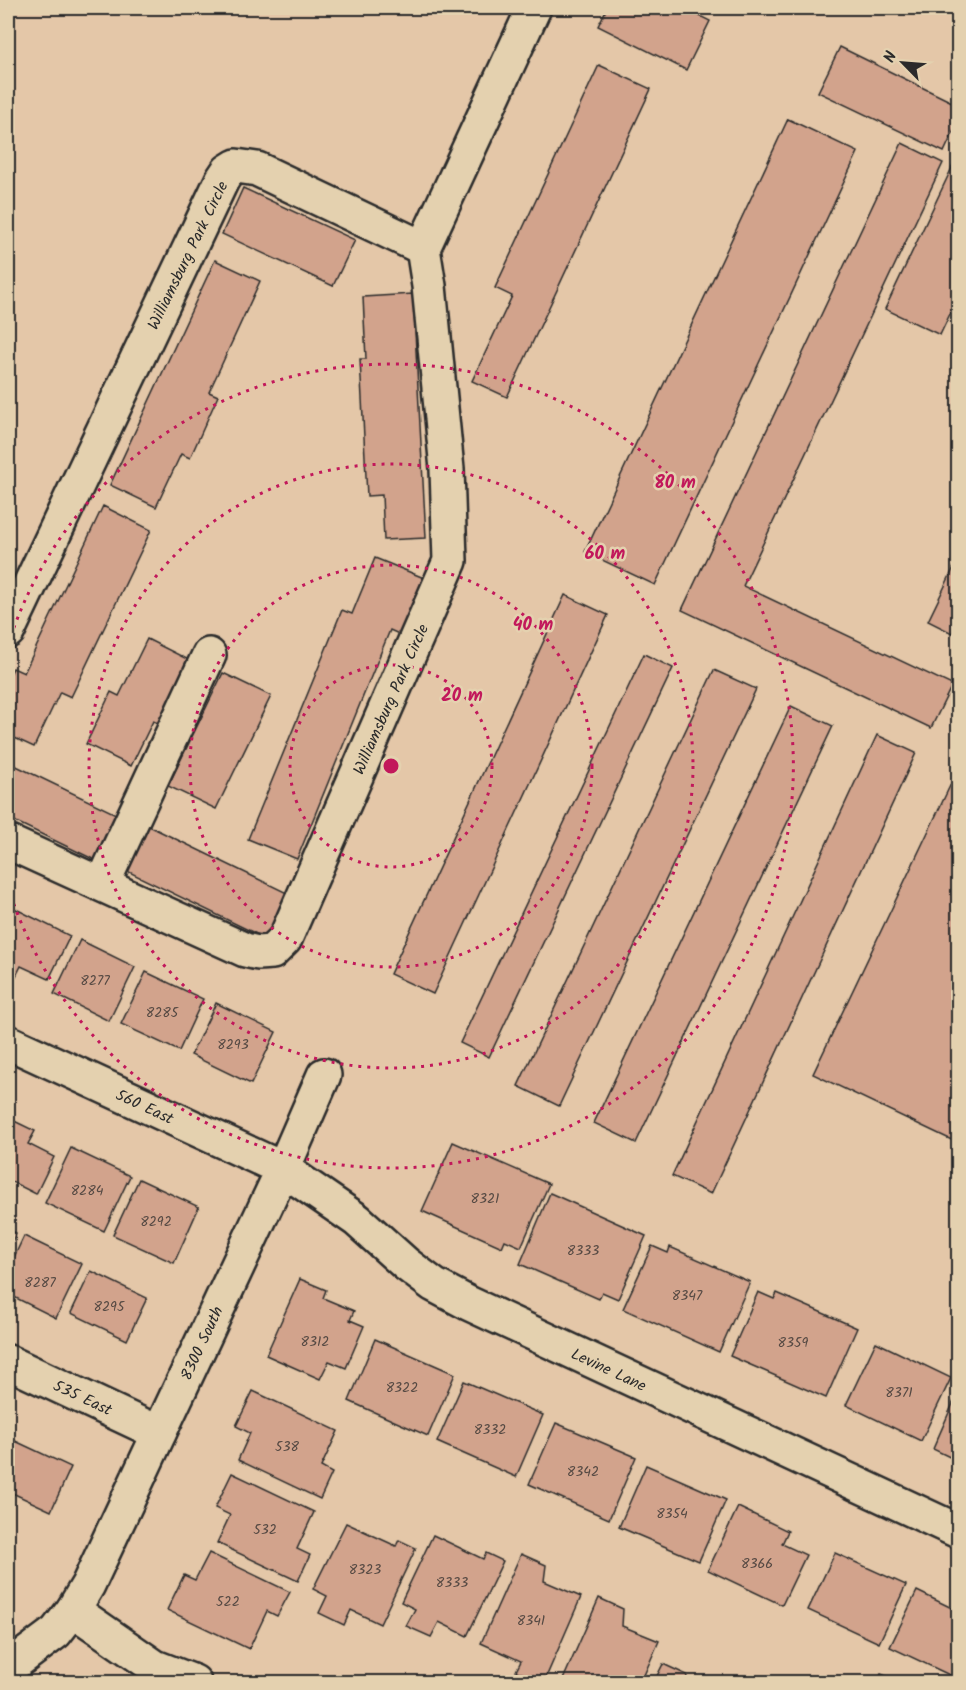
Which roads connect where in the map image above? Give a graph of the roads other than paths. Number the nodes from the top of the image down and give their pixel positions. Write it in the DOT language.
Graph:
graph roads {
  1 [pos="534,8"];
  2 [pos="423,248"];
  3 [pos="8,631"];
  4 [pos="209,655"];
  5 [pos="8,842"];
  6 [pos="103,883"];
  7 [pos="8,1042"];
  8 [pos="324,1075"];
  9 [pos="283,1169"];
  10 [pos="8,1362"];
  11 [pos="159,1432"];
  12 [pos="958,1531"];
  13 [pos="73,1610"];
  14 [pos="8,1668"];
  15 [pos="194,1683"];
  1 -- 2 [label="street"];
  2 -- 3 [label="street, Williamsburg Park Circle"];
  2 -- 6 [label="street, Williamsburg Park Circle"];
  4 -- 6 [label="street"];
  5 -- 6 [label="street, Williamsburg Park Circle"];
  7 -- 9 [label="street, 560 East"];
  8 -- 9 [label="street, 8300 South"];
  9 -- 11 [label="street, 8300 South"];
  9 -- 12 [label="street, Levine Lane"];
  10 -- 11 [label="street, 535 East"];
  11 -- 13 [label="street, 8300 South"];
  13 -- 14 [label="street, 8300 South"];
  13 -- 15 [label="street"];
}
